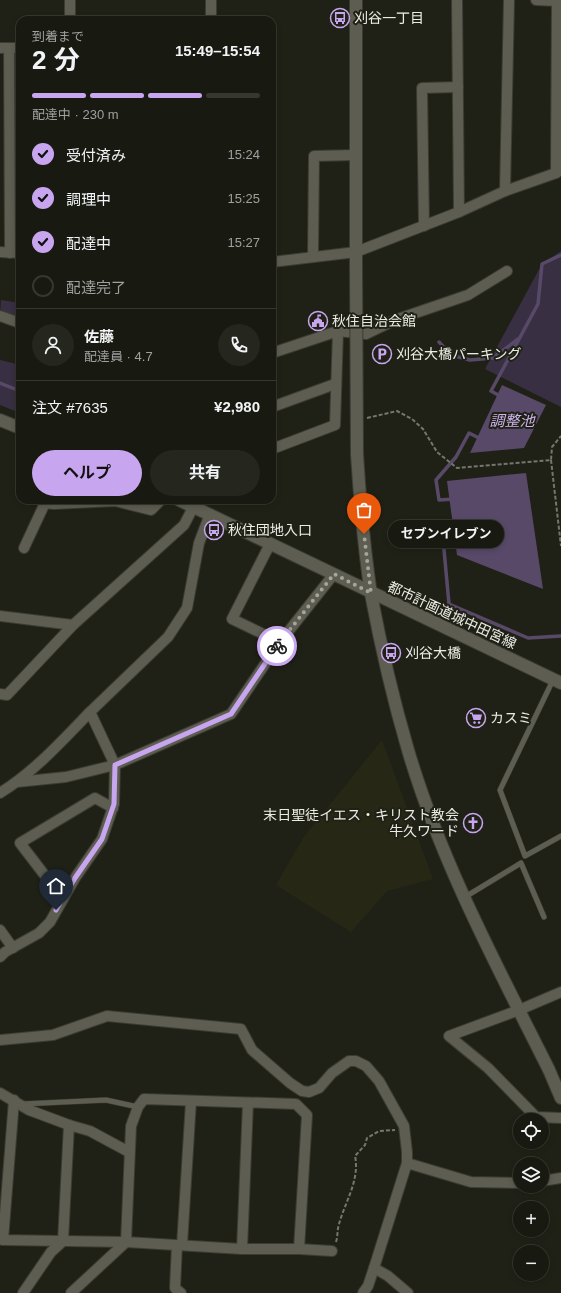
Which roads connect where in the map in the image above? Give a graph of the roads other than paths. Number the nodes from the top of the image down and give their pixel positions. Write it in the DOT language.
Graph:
graph roads {
  1 [pos="70,0"];
  2 [pos="211,0"];
  3 [pos="356,0"];
  4 [pos="457,0"];
  5 [pos="509,0"];
  6 [pos="536,0"];
  7 [pos="557,0"];
  8 [pos="70,16"];
  9 [pos="211,16"];
  10 [pos="4,48"];
  11 [pos="16,48"];
  12 [pos="458,87"];
  13 [pos="356,155"];
  14 [pos="558,171"];
  15 [pos="505,191"];
  16 [pos="459,212"];
  17 [pos="424,226"];
  18 [pos="356,252"];
  19 [pos="10,253"];
  20 [pos="314,257"];
  21 [pos="276,262"];
  22 [pos="507,271"];
  23 [pos="0,316"];
  24 [pos="16,322"];
  25 [pos="338,331"];
  26 [pos="276,352"];
  27 [pos="335,384"];
  28 [pos="276,406"];
  29 [pos="0,420"];
  30 [pos="16,426"];
  31 [pos="276,447"];
  32 [pos="44,504"];
  33 [pos="127,504"];
  34 [pos="157,504"];
  35 [pos="194,504"];
  36 [pos="196,504"];
  37 [pos="210,514"];
  38 [pos="270,544"];
  39 [pos="24,548"];
  40 [pos="334,574"];
  41 [pos="371,593"];
  42 [pos="0,616"];
  43 [pos="73,625"];
  44 [pos="280,642"];
  45 [pos="557,681"];
  46 [pos="0,694"];
  47 [pos="90,712"];
  48 [pos="115,765"];
  49 [pos="18,782"];
  50 [pos="0,793"];
  51 [pos="113,808"];
  52 [pos="561,836"];
  53 [pos="464,897"];
  54 [pos="63,899"];
  55 [pos="544,917"];
  56 [pos="0,930"];
  57 [pos="13,948"];
  58 [pos="0,957"];
  59 [pos="561,992"];
  60 [pos="519,1010"];
  61 [pos="0,1040"];
  62 [pos="0,1093"];
  63 [pos="561,1098"];
  64 [pos="191,1101"];
  65 [pos="17,1102"];
  66 [pos="248,1103"];
  67 [pos="138,1107"];
  68 [pos="561,1118"];
  69 [pos="69,1125"];
  70 [pos="129,1152"];
  71 [pos="407,1163"];
  72 [pos="561,1178"];
  73 [pos="549,1180"];
  74 [pos="513,1183"];
  75 [pos="2,1239"];
  76 [pos="63,1241"];
  77 [pos="126,1242"];
  78 [pos="180,1245"];
  79 [pos="242,1249"];
  80 [pos="299,1249"];
  81 [pos="332,1251"];
  82 [pos="374,1268"];
  83 [pos="22,1293"];
  84 [pos="71,1293"];
  85 [pos="181,1293"];
  86 [pos="363,1293"];
  87 [pos="408,1293"];
  1 -- 8 [label="street"];
  2 -- 9 [label="street"];
  3 -- 13 [label="street"];
  4 -- 12 [label="street"];
  5 -- 15 [label="street"];
  6 -- 7 [label="street"];
  7 -- 14 [label="street"];
  10 -- 11 [label="street"];
  10 -- 19 [label="street"];
  12 -- 16 [label="street"];
  12 -- 17 [label="street"];
  13 -- 18 [label="street"];
  13 -- 20 [label="street"];
  14 -- 15 [label="street"];
  15 -- 16 [label="street"];
  16 -- 17 [label="street"];
  17 -- 18 [label="street"];
  18 -- 20 [label="street"];
  18 -- 41 [label="street, bridge"];
  20 -- 21 [label="street"];
  22 -- 25 [label="street"];
  23 -- 24 [label="street"];
  25 -- 26 [label="street"];
  25 -- 27 [label="street"];
  27 -- 28 [label="street"];
  27 -- 31 [label="street"];
  29 -- 30 [label="street"];
  32 -- 39 [label="street"];
  33 -- 34 [label="street"];
  35 -- 43 [label="street"];
  36 -- 37 [label="street, 都市計画道城中田宮線"];
  37 -- 38 [label="street, 都市計画道城中田宮線"];
  37 -- 47 [label="street"];
  38 -- 40 [label="street, 都市計画道城中田宮線"];
  38 -- 44 [label="street"];
  40 -- 41 [label="street, 都市計画道城中田宮線"];
  40 -- 44 [label="street"];
  41 -- 45 [label="street, 都市計画道城中田宮線"];
  41 -- 53 [label="street"];
  42 -- 43 [label="street"];
  43 -- 46 [label="street"];
  44 -- 48 [label="street"];
  45 -- 52 [label="lane"];
  47 -- 48 [label="street"];
  47 -- 49 [label="street"];
  48 -- 49 [label="street"];
  48 -- 51 [label="street"];
  49 -- 50 [label="street"];
  51 -- 54 [label="street"];
  51 -- 54 [label="street"];
  53 -- 55 [label="lane"];
  53 -- 60 [label="street"];
  54 -- 57 [label="street"];
  56 -- 57 [label="street"];
  57 -- 58 [label="street"];
  59 -- 60 [label="street"];
  60 -- 63 [label="street"];
  60 -- 68 [label="street"];
  61 -- 71 [label="street"];
  62 -- 65 [label="street"];
  64 -- 66 [label="street"];
  64 -- 67 [label="street"];
  64 -- 78 [label="street"];
  65 -- 67 [label="lane"];
  65 -- 69 [label="street"];
  65 -- 75 [label="street"];
  66 -- 79 [label="street"];
  66 -- 80 [label="street"];
  67 -- 70 [label="street"];
  69 -- 70 [label="street"];
  69 -- 76 [label="street"];
  70 -- 77 [label="street"];
  71 -- 74 [label="street"];
  71 -- 82 [label="street"];
  72 -- 73 [label="street"];
  75 -- 76 [label="street"];
  76 -- 77 [label="street"];
  76 -- 83 [label="street"];
  77 -- 78 [label="street"];
  77 -- 84 [label="street"];
  78 -- 79 [label="street"];
  78 -- 85 [label="street"];
  79 -- 80 [label="street"];
  80 -- 81 [label="street"];
  82 -- 86 [label="street"];
  82 -- 87 [label="street"];
}
